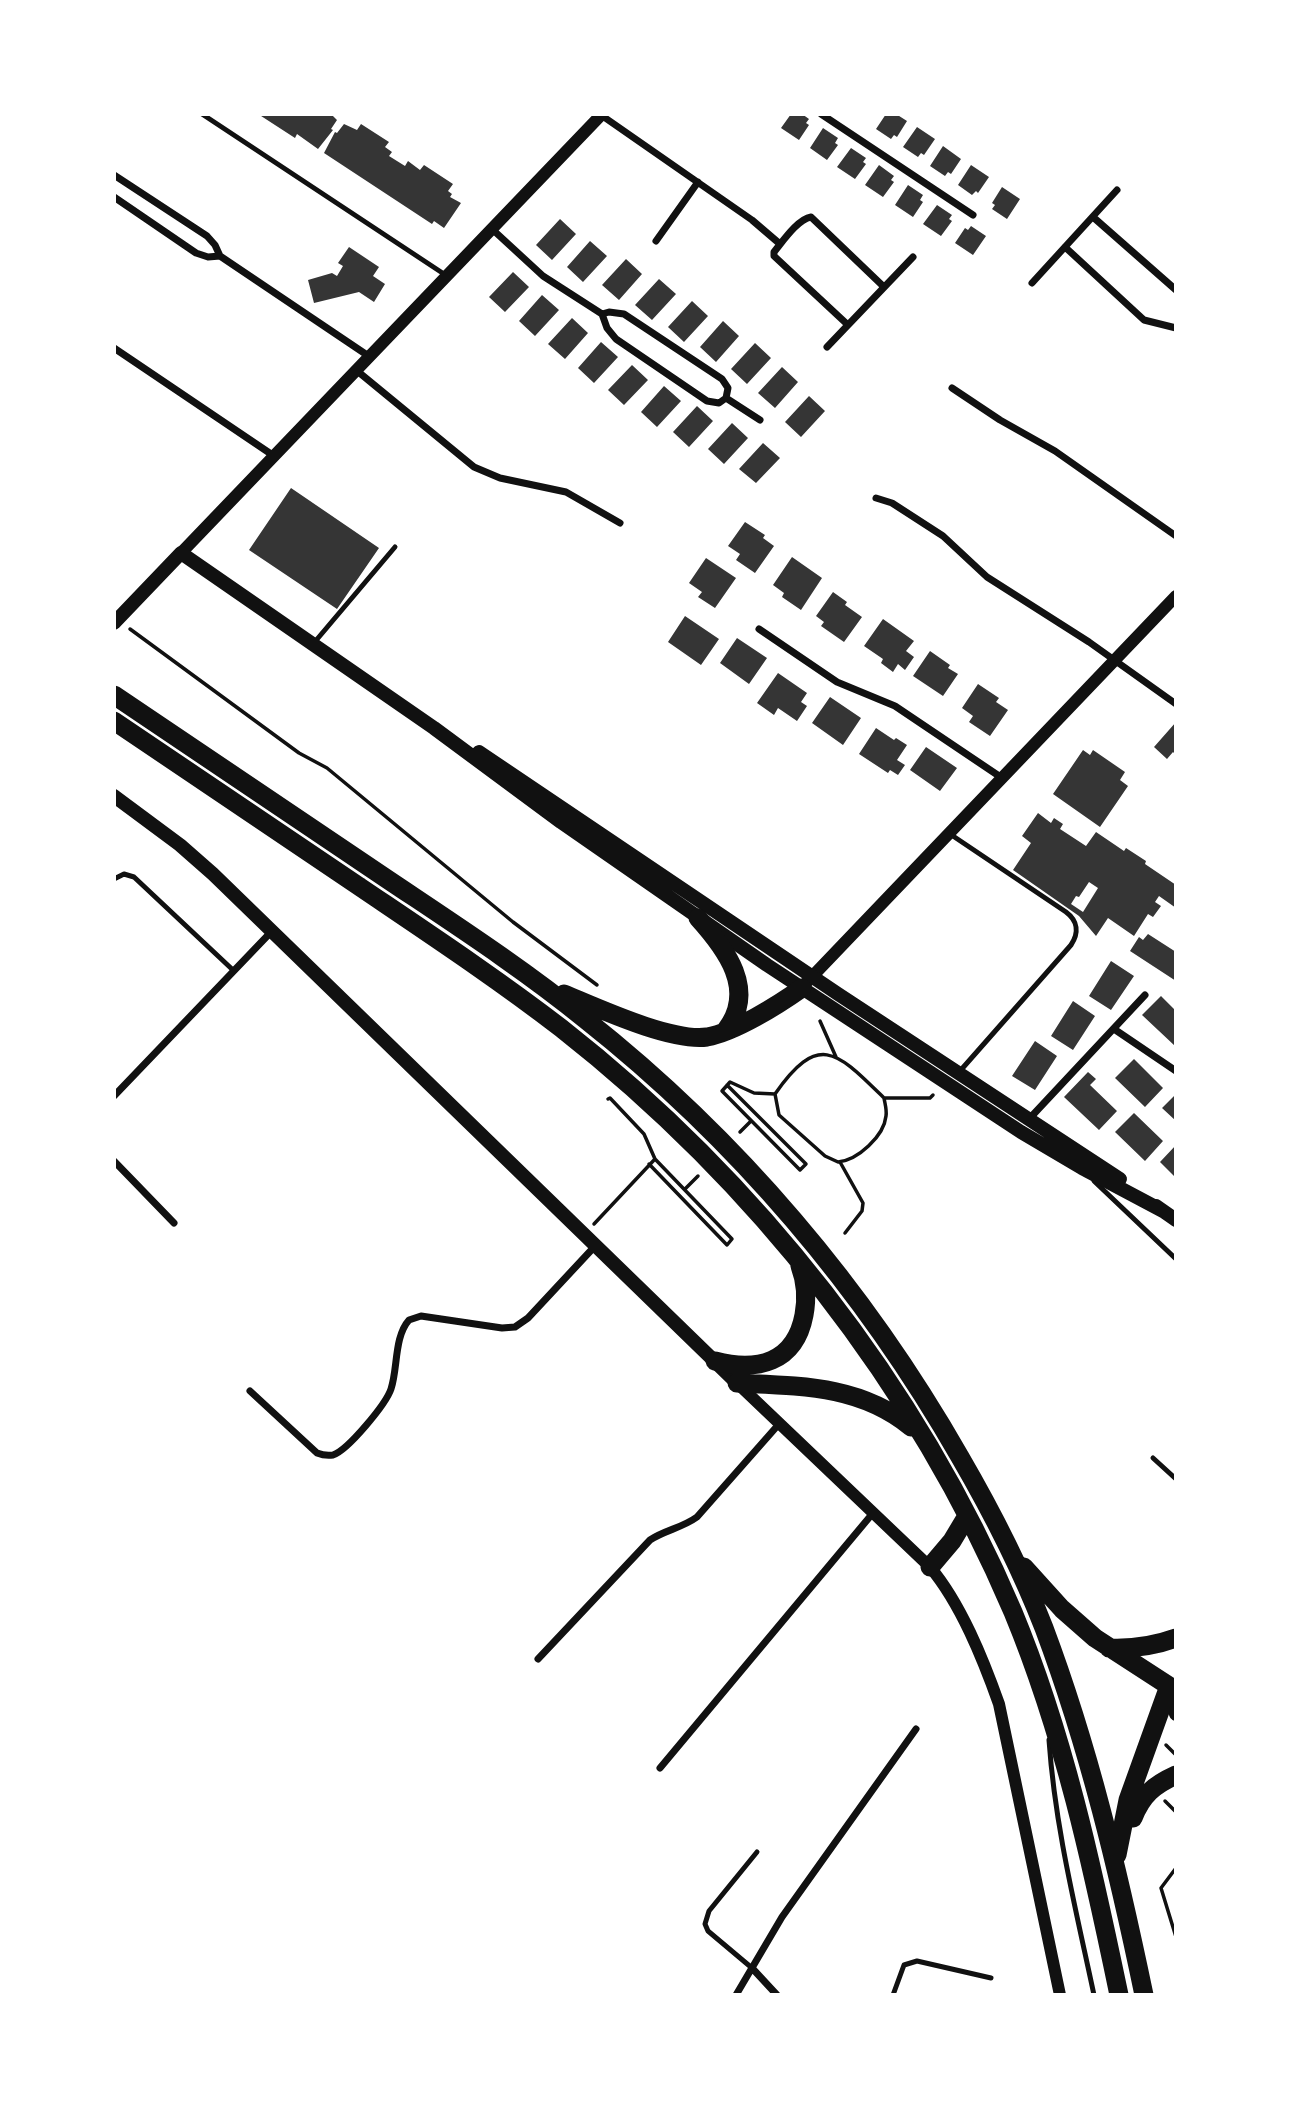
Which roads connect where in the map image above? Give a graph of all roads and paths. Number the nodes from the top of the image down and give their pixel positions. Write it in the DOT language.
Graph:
graph roads {
  1 [pos="202,114"];
  2 [pos="601,114"];
  3 [pos="821,114"];
  4 [pos="114,175"];
  5 [pos="698,182"];
  6 [pos="1117,190"];
  7 [pos="114,197"];
  8 [pos="972,215"];
  9 [pos="1093,217"];
  10 [pos="492,229"];
  11 [pos="656,241"];
  12 [pos="780,244"];
  13 [pos="1065,247"];
  14 [pos="220,256"];
  15 [pos="913,257"];
  16 [pos="447,276"];
  17 [pos="1032,283"];
  18 [pos="884,287"];
  19 [pos="1176,290"];
  20 [pos="602,314"];
  21 [pos="848,325"];
  22 [pos="1176,328"];
  23 [pos="827,347"];
  24 [pos="114,348"];
  25 [pos="370,356"];
  26 [pos="356,370"];
  27 [pos="952,388"];
  28 [pos="726,398"];
  29 [pos="760,420"];
  30 [pos="274,456"];
  31 [pos="876,498"];
  32 [pos="620,523"];
  33 [pos="1176,536"];
  34 [pos="395,547"];
  35 [pos="181,553"];
  36 [pos="1176,596"];
  37 [pos="115,620"];
  38 [pos="759,629"];
  39 [pos="313,643"];
  40 [pos="1115,661"];
  41 [pos="114,695"];
  42 [pos="1176,704"];
  43 [pos="114,721"];
  44 [pos="435,727"];
  45 [pos="1002,778"];
  46 [pos="114,796"];
  47 [pos="950,834"];
  48 [pos="114,879"];
  49 [pos="698,918"];
  50 [pos="272,931"];
  51 [pos="234,971"];
  52 [pos="807,983"];
  53 [pos="540,984"];
  54 [pos="601,988"];
  55 [pos="1145,995"];
  56 [pos="823,1002"];
  57 [pos="1114,1029"];
  58 [pos="726,1030"];
  59 [pos="836,1057"];
  60 [pos="1176,1071"];
  61 [pos="954,1078"];
  62 [pos="727,1086"];
  63 [pos="775,1094"];
  64 [pos="114,1096"];
  65 [pos="884,1098"];
  66 [pos="608,1099"];
  67 [pos="1030,1118"];
  68 [pos="655,1159"];
  69 [pos="114,1161"];
  70 [pos="840,1162"];
  71 [pos="649,1164"];
  72 [pos="1082,1168"];
  73 [pos="1163,1211"];
  74 [pos="1176,1220"];
  75 [pos="174,1223"];
  76 [pos="584,1233"];
  77 [pos="845,1233"];
  78 [pos="596,1245"];
  79 [pos="797,1258"];
  80 [pos="1176,1259"];
  81 [pos="715,1362"];
  82 [pos="737,1383"];
  83 [pos="250,1391"];
  84 [pos="779,1424"];
  85 [pos="922,1436"];
  86 [pos="1153,1458"];
  87 [pos="1176,1479"];
  88 [pos="873,1513"];
  89 [pos="967,1517"];
  90 [pos="1005,1541"];
  91 [pos="930,1567"];
  92 [pos="1176,1638"];
  93 [pos="1109,1648"];
  94 [pos="538,1660"];
  95 [pos="1174,1685"];
  96 [pos="1047,1706"];
  97 [pos="1176,1714"];
  98 [pos="916,1729"];
  99 [pos="660,1768"];
  100 [pos="1176,1775"];
  101 [pos="757,1852"];
  102 [pos="1116,1864"];
  103 [pos="1176,1868"];
  104 [pos="1176,1937"];
  105 [pos="752,1968"];
  106 [pos="991,1978"];
  107 [pos="736,1995"];
  108 [pos="777,1995"];
  109 [pos="893,1995"];
  110 [pos="1060,1995"];
  111 [pos="1094,1995"];
  112 [pos="1119,1995"];
  113 [pos="1144,1995"];
  1 -- 16 [label="lane"];
  2 -- 5 [label="street"];
  2 -- 10 [label="street"];
  3 -- 8 [label="street"];
  4 -- 14 [label="street"];
  5 -- 11 [label="street"];
  5 -- 12 [label="street"];
  6 -- 9 [label="street"];
  7 -- 14 [label="street"];
  9 -- 13 [label="street"];
  9 -- 19 [label="street"];
  10 -- 16 [label="street"];
  10 -- 20 [label="street"];
  12 -- 18 [label="street"];
  12 -- 21 [label="street"];
  13 -- 17 [label="street"];
  13 -- 22 [label="street"];
  14 -- 25 [label="street"];
  15 -- 18 [label="street"];
  16 -- 25 [label="street"];
  18 -- 21 [label="street"];
  20 -- 28 [label="street"];
  20 -- 28 [label="street"];
  21 -- 23 [label="street"];
  24 -- 30 [label="street"];
  25 -- 26 [label="street"];
  26 -- 30 [label="street"];
  26 -- 32 [label="street"];
  27 -- 33 [label="street"];
  28 -- 29 [label="street"];
  30 -- 35 [label="street"];
  31 -- 40 [label="street"];
  34 -- 39 [label="lane"];
  35 -- 37 [label="main road"];
  35 -- 39 [label="main road"];
  36 -- 40 [label="street"];
  37 -- 54 [label="path"];
  38 -- 45 [label="street"];
  39 -- 44 [label="main road"];
  40 -- 42 [label="street"];
  40 -- 45 [label="street"];
  41 -- 53 [label="highway"];
  43 -- 79 [label="highway"];
  44 -- 49 [label="main road"];
  44 -- 52 [label="main road"];
  45 -- 47 [label="street"];
  46 -- 50 [label="main road"];
  47 -- 52 [label="street"];
  47 -- 61 [label="lane"];
  48 -- 51 [label="lane"];
  49 -- 52 [label="main road"];
  49 -- 58 [label="highway"];
  50 -- 51 [label="street"];
  50 -- 76 [label="main road"];
  51 -- 64 [label="street"];
  52 -- 56 [label="main road"];
  52 -- 58 [label="highway"];
  52 -- 61 [label="main road"];
  53 -- 58 [label="highway"];
  53 -- 90 [label="highway"];
  55 -- 57 [label="street"];
  56 -- 59 [label="path"];
  56 -- 61 [label="main road"];
  57 -- 60 [label="street"];
  57 -- 67 [label="street"];
  59 -- 63 [label="path"];
  59 -- 65 [label="path"];
  61 -- 65 [label="path"];
  61 -- 67 [label="main road"];
  61 -- 72 [label="main road"];
  62 -- 62 [label="path"];
  62 -- 63 [label="path"];
  63 -- 70 [label="path"];
  65 -- 70 [label="path"];
  66 -- 68 [label="path"];
  67 -- 73 [label="main road"];
  68 -- 71 [label="path"];
  68 -- 71 [label="path"];
  69 -- 75 [label="street"];
  70 -- 77 [label="path"];
  71 -- 76 [label="path"];
  72 -- 73 [label="main road"];
  72 -- 80 [label="lane"];
  73 -- 74 [label="main road"];
  76 -- 78 [label="main road"];
  78 -- 81 [label="main road"];
  78 -- 83 [label="street"];
  79 -- 81 [label="highway"];
  79 -- 85 [label="highway"];
  81 -- 82 [label="main road"];
  82 -- 84 [label="street"];
  82 -- 85 [label="highway"];
  84 -- 88 [label="street"];
  84 -- 94 [label="street"];
  85 -- 89 [label="highway"];
  86 -- 87 [label="lane"];
  88 -- 91 [label="street"];
  88 -- 99 [label="street"];
  89 -- 91 [label="highway"];
  89 -- 96 [label="highway"];
  90 -- 93 [label="highway"];
  90 -- 102 [label="highway"];
  91 -- 110 [label="street"];
  92 -- 93 [label="highway"];
  93 -- 95 [label="highway"];
  95 -- 97 [label="main road"];
  95 -- 102 [label="highway"];
  96 -- 111 [label="lane"];
  96 -- 112 [label="highway"];
  98 -- 105 [label="street"];
  100 -- 102 [label="highway"];
  101 -- 105 [label="lane"];
  102 -- 113 [label="highway"];
  103 -- 104 [label="path"];
  105 -- 107 [label="street"];
  105 -- 108 [label="street"];
  106 -- 109 [label="lane"];
}
